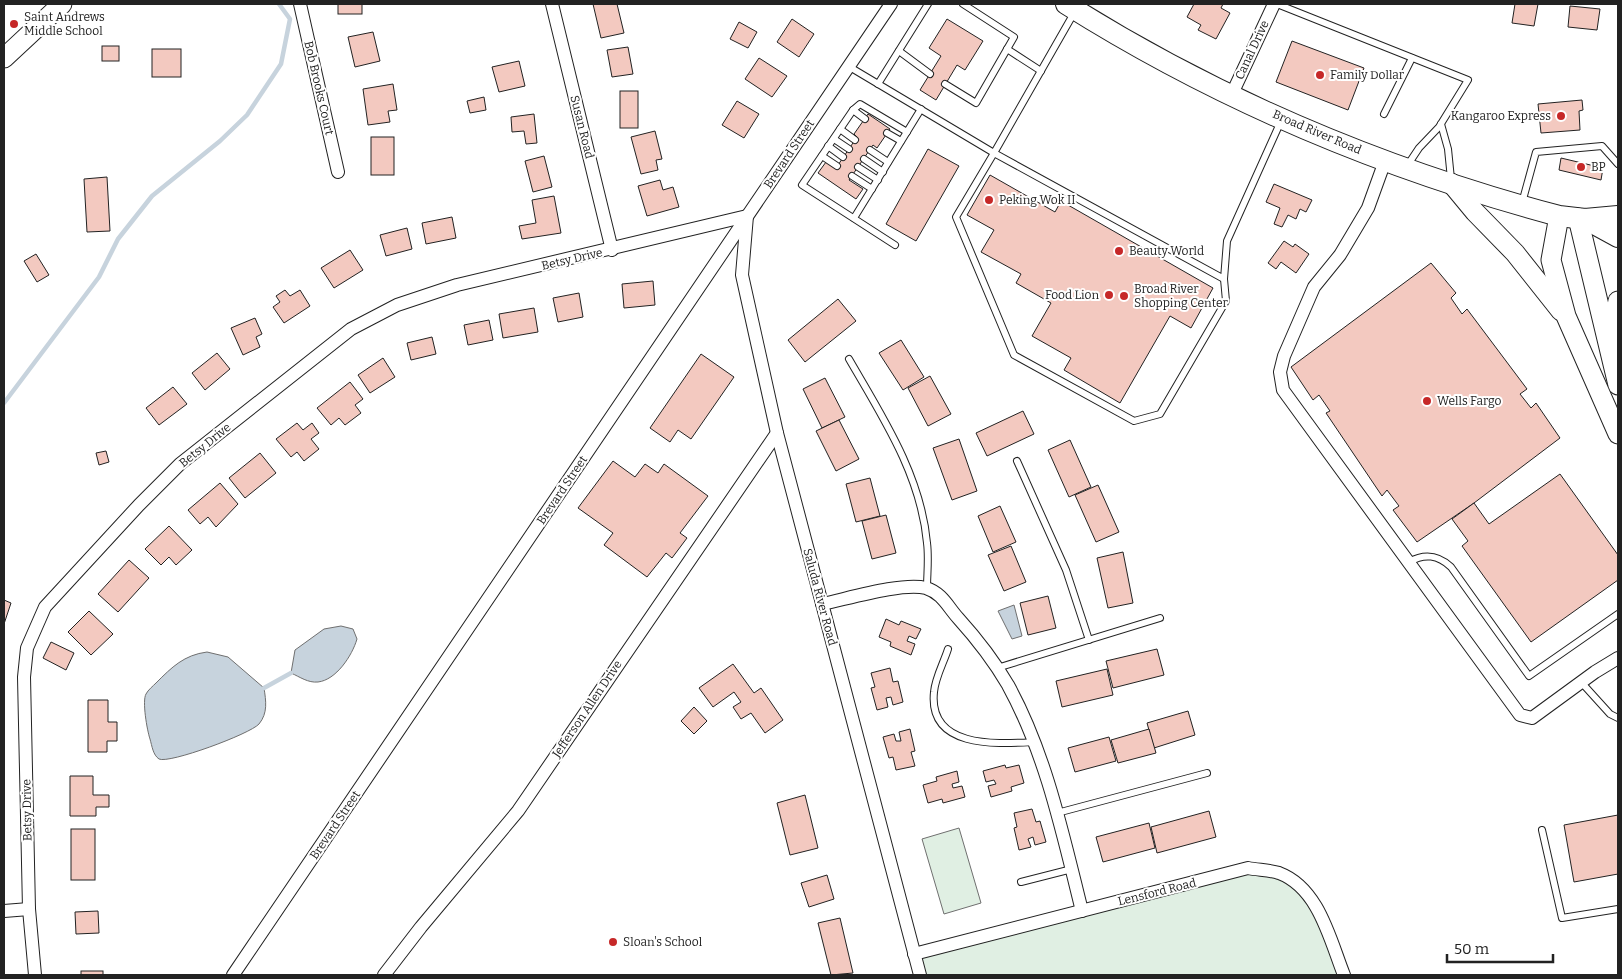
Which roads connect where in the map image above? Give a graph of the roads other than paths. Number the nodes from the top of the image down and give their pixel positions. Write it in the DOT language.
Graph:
graph roads {
  1 [pos="62,4"];
  2 [pos="300,4"];
  3 [pos="552,4"];
  4 [pos="891,4"];
  5 [pos="928,4"];
  6 [pos="963,4"];
  7 [pos="1275,4"];
  8 [pos="1074,6"];
  9 [pos="1007,49"];
  10 [pos="899,51"];
  11 [pos="4,58"];
  12 [pos="1412,58"];
  13 [pos="848,66"];
  14 [pos="1041,71"];
  15 [pos="930,74"];
  16 [pos="878,84"];
  17 [pos="945,84"];
  18 [pos="1231,96"];
  19 [pos="921,109"];
  20 [pos="853,110"];
  21 [pos="1384,114"];
  22 [pos="865,118"];
  23 [pos="1283,118"];
  24 [pos="1440,126"];
  25 [pos="840,129"];
  26 [pos="907,132"];
  27 [pos="887,133"];
  28 [pos="834,139"];
  29 [pos="855,140"];
  30 [pos="901,142"];
  31 [pos="828,146"];
  32 [pos="849,149"];
  33 [pos="870,150"];
  34 [pos="994,153"];
  35 [pos="822,156"];
  36 [pos="844,157"];
  37 [pos="864,159"];
  38 [pos="1385,161"];
  39 [pos="888,162"];
  40 [pos="1618,164"];
  41 [pos="837,166"];
  42 [pos="858,167"];
  43 [pos="1406,168"];
  44 [pos="338,172"];
  45 [pos="882,172"];
  46 [pos="852,176"];
  47 [pos="878,180"];
  48 [pos="1451,183"];
  49 [pos="872,189"];
  50 [pos="1521,206"];
  51 [pos="747,216"];
  52 [pos="1618,216"];
  53 [pos="854,218"];
  54 [pos="1574,218"];
  55 [pos="1618,237"];
  56 [pos="895,245"];
  57 [pos="612,250"];
  58 [pos="1224,278"];
  59 [pos="1618,301"];
  60 [pos="1566,316"];
  61 [pos="1608,348"];
  62 [pos="849,358"];
  63 [pos="1617,378"];
  64 [pos="777,433"];
  65 [pos="1618,434"];
  66 [pos="1017,461"];
  67 [pos="1409,562"];
  68 [pos="927,589"];
  69 [pos="822,604"];
  70 [pos="1618,614"];
  71 [pos="1160,618"];
  72 [pos="1089,640"];
  73 [pos="948,649"];
  74 [pos="1618,658"];
  75 [pos="997,668"];
  76 [pos="1581,682"];
  77 [pos="1618,718"];
  78 [pos="1034,742"];
  79 [pos="1207,774"];
  80 [pos="1056,813"];
  81 [pos="1542,830"];
  82 [pos="1072,869"];
  83 [pos="1021,882"];
  84 [pos="29,909"];
  85 [pos="1618,909"];
  86 [pos="4,911"];
  87 [pos="1082,911"];
  88 [pos="914,954"];
  89 [pos="35,975"];
  90 [pos="233,975"];
  91 [pos="384,975"];
  92 [pos="920,975"];
  93 [pos="1344,975"];
  1 -- 11 [label="main road"];
  2 -- 44 [label="street, Bob Brooks Court"];
  3 -- 57 [label="street, Susan Road"];
  4 -- 13 [label="street, Brevard Street"];
  5 -- 10 [label="lane"];
  6 -- 9 [label="lane"];
  7 -- 12 [label="lane"];
  7 -- 18 [label="street, Canal Drive"];
  8 -- 14 [label="lane"];
  8 -- 18 [label="main road, Broad River Road"];
  9 -- 14 [label="lane"];
  9 -- 17 [label="lane"];
  10 -- 15 [label="lane"];
  10 -- 16 [label="lane"];
  12 -- 21 [label="lane"];
  12 -- 24 [label="lane"];
  13 -- 16 [label="lane"];
  13 -- 51 [label="street, Brevard Street"];
  14 -- 34 [label="lane"];
  16 -- 19 [label="lane"];
  18 -- 23 [label="main road, Broad River Road"];
  19 -- 26 [label="lane"];
  19 -- 34 [label="lane"];
  20 -- 22 [label="lane"];
  20 -- 25 [label="lane"];
  20 -- 26 [label="lane"];
  23 -- 38 [label="main road, Broad River Road"];
  23 -- 58 [label="lane"];
  24 -- 43 [label="lane"];
  24 -- 48 [label="lane"];
  25 -- 28 [label="lane"];
  25 -- 29 [label="lane"];
  26 -- 30 [label="lane"];
  27 -- 30 [label="lane"];
  28 -- 31 [label="lane"];
  28 -- 32 [label="lane"];
  30 -- 39 [label="lane"];
  31 -- 35 [label="lane"];
  31 -- 36 [label="lane"];
  33 -- 39 [label="lane"];
  34 -- 58 [label="lane"];
  34 -- 58 [label="lane"];
  35 -- 41 [label="lane"];
  35 -- 53 [label="lane"];
  37 -- 45 [label="lane"];
  38 -- 43 [label="main road, Broad River Road"];
  38 -- 67 [label="street"];
  39 -- 45 [label="lane"];
  40 -- 50 [label="lane"];
  42 -- 47 [label="lane"];
  43 -- 48 [label="main road, Broad River Road"];
  45 -- 47 [label="lane"];
  46 -- 49 [label="lane"];
  47 -- 49 [label="lane"];
  48 -- 50 [label="main road, Broad River Road"];
  48 -- 60 [label="main road"];
  49 -- 53 [label="lane"];
  50 -- 54 [label="main road, Broad River Road"];
  51 -- 57 [label="street, Betsy Drive"];
  51 -- 64 [label="street, Saluda River Road"];
  51 -- 90 [label="street, Brevard Street"];
  52 -- 54 [label="main road, Broad River Road"];
  53 -- 56 [label="lane"];
  54 -- 55 [label="main road, Broad River Road"];
  54 -- 60 [label="main road"];
  54 -- 61 [label="main road"];
  57 -- 84 [label="street, Betsy Drive"];
  59 -- 61 [label="main road"];
  60 -- 65 [label="main road"];
  61 -- 63 [label="main road"];
  62 -- 68 [label="lane"];
  64 -- 69 [label="street, Saluda River Road"];
  64 -- 91 [label="street, Jefferson Allen Drive"];
  66 -- 72 [label="lane"];
  67 -- 70 [label="lane"];
  67 -- 76 [label="street"];
  68 -- 69 [label="street"];
  68 -- 75 [label="street"];
  69 -- 88 [label="street, Saluda River Road"];
  71 -- 72 [label="lane"];
  72 -- 75 [label="lane"];
  73 -- 78 [label="lane"];
  74 -- 76 [label="street"];
  75 -- 78 [label="street"];
  76 -- 77 [label="lane"];
  78 -- 80 [label="street"];
  79 -- 80 [label="lane"];
  80 -- 82 [label="street"];
  81 -- 85 [label="lane"];
  82 -- 83 [label="lane"];
  82 -- 87 [label="street"];
  84 -- 86 [label="street"];
  84 -- 89 [label="street, Betsy Drive"];
  87 -- 88 [label="street, Lensford Road"];
  87 -- 93 [label="street, Lensford Road"];
  88 -- 92 [label="street, Saluda River Road"];
}
